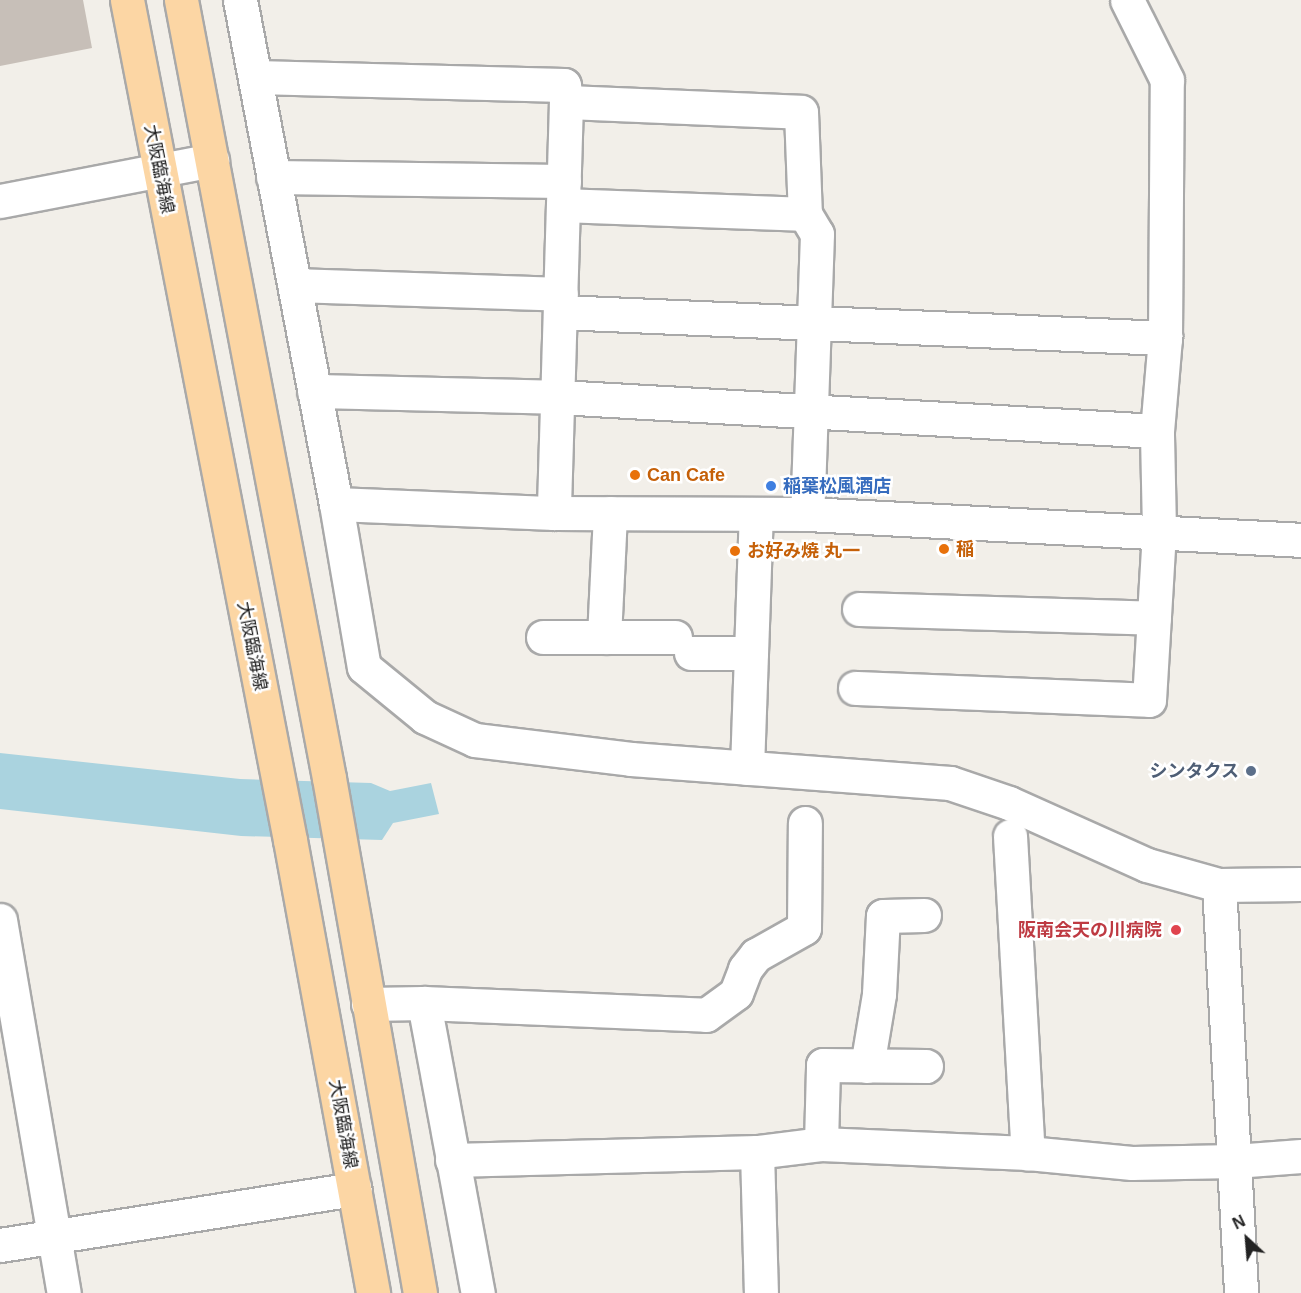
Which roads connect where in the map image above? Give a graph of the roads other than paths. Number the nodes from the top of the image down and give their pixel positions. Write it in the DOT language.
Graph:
graph roads {
  1 [pos="128,0"];
  2 [pos="181,0"];
  3 [pos="240,0"];
  4 [pos="1127,0"];
  5 [pos="256,76"];
  6 [pos="567,102"];
  7 [pos="212,159"];
  8 [pos="159,170"];
  9 [pos="273,177"];
  10 [pos="564,193"];
  11 [pos="0,201"];
  12 [pos="805,214"];
  13 [pos="295,285"];
  14 [pos="561,303"];
  15 [pos="816,323"];
  16 [pos="1165,338"];
  17 [pos="314,391"];
  18 [pos="558,397"];
  19 [pos="812,412"];
  20 [pos="1157,430"];
  21 [pos="336,504"];
  22 [pos="554,513"];
  23 [pos="610,513"];
  24 [pos="756,514"];
  25 [pos="807,514"];
  26 [pos="1159,530"];
  27 [pos="1301,540"];
  28 [pos="859,609"];
  29 [pos="1154,618"];
  30 [pos="543,637"];
  31 [pos="604,637"];
  32 [pos="751,653"];
  33 [pos="855,688"];
  34 [pos="747,768"];
  35 [pos="805,823"];
  36 [pos="1010,836"];
  37 [pos="1301,884"];
  38 [pos="1219,885"];
  39 [pos="924,915"];
  40 [pos="0,920"];
  41 [pos="424,1003"];
  42 [pos="368,1004"];
  43 [pos="867,1066"];
  44 [pos="926,1066"];
  45 [pos="821,1144"];
  46 [pos="757,1152"];
  47 [pos="1028,1153"];
  48 [pos="1301,1156"];
  49 [pos="452,1160"];
  50 [pos="1235,1161"];
  51 [pos="355,1188"];
  52 [pos="55,1234"];
  53 [pos="0,1245"];
  54 [pos="64,1293"];
  55 [pos="373,1293"];
  56 [pos="420,1293"];
  57 [pos="478,1293"];
  58 [pos="761,1293"];
  59 [pos="1240,1293"];
  1 -- 8 [label="main road, 大阪臨海線"];
  2 -- 7 [label="main road"];
  3 -- 5 [label="street"];
  4 -- 16 [label="street"];
  5 -- 6 [label="street"];
  5 -- 9 [label="street"];
  6 -- 10 [label="street"];
  6 -- 12 [label="street"];
  7 -- 8 [label="street"];
  7 -- 42 [label="main road"];
  8 -- 11 [label="street"];
  8 -- 51 [label="main road, 大阪臨海線"];
  9 -- 10 [label="street"];
  9 -- 13 [label="street"];
  10 -- 12 [label="street"];
  10 -- 14 [label="street"];
  12 -- 15 [label="street"];
  13 -- 14 [label="street"];
  13 -- 17 [label="street"];
  14 -- 15 [label="street"];
  14 -- 18 [label="street"];
  15 -- 16 [label="street"];
  15 -- 19 [label="street"];
  16 -- 20 [label="street"];
  17 -- 18 [label="street"];
  17 -- 21 [label="street"];
  18 -- 19 [label="street"];
  18 -- 22 [label="street"];
  19 -- 20 [label="street"];
  19 -- 25 [label="street"];
  20 -- 26 [label="street"];
  21 -- 22 [label="street"];
  21 -- 34 [label="street"];
  22 -- 23 [label="street"];
  23 -- 24 [label="street"];
  23 -- 31 [label="street"];
  24 -- 25 [label="street"];
  24 -- 32 [label="street"];
  25 -- 26 [label="street"];
  26 -- 27 [label="street"];
  26 -- 29 [label="street"];
  28 -- 29 [label="street"];
  29 -- 33 [label="street"];
  30 -- 31 [label="street"];
  31 -- 32 [label="street"];
  32 -- 34 [label="street"];
  34 -- 38 [label="street"];
  35 -- 41 [label="street"];
  36 -- 47 [label="street"];
  37 -- 38 [label="street"];
  38 -- 50 [label="street"];
  39 -- 43 [label="street"];
  40 -- 52 [label="street"];
  41 -- 42 [label="street"];
  41 -- 49 [label="street"];
  42 -- 56 [label="main road"];
  43 -- 44 [label="street"];
  43 -- 45 [label="street"];
  45 -- 46 [label="street"];
  45 -- 47 [label="street"];
  46 -- 49 [label="street"];
  46 -- 58 [label="street"];
  47 -- 50 [label="street"];
  48 -- 50 [label="street"];
  49 -- 57 [label="street"];
  50 -- 59 [label="street"];
  51 -- 52 [label="street"];
  51 -- 55 [label="main road, 大阪臨海線"];
  52 -- 53 [label="street"];
  52 -- 54 [label="street"];
}
